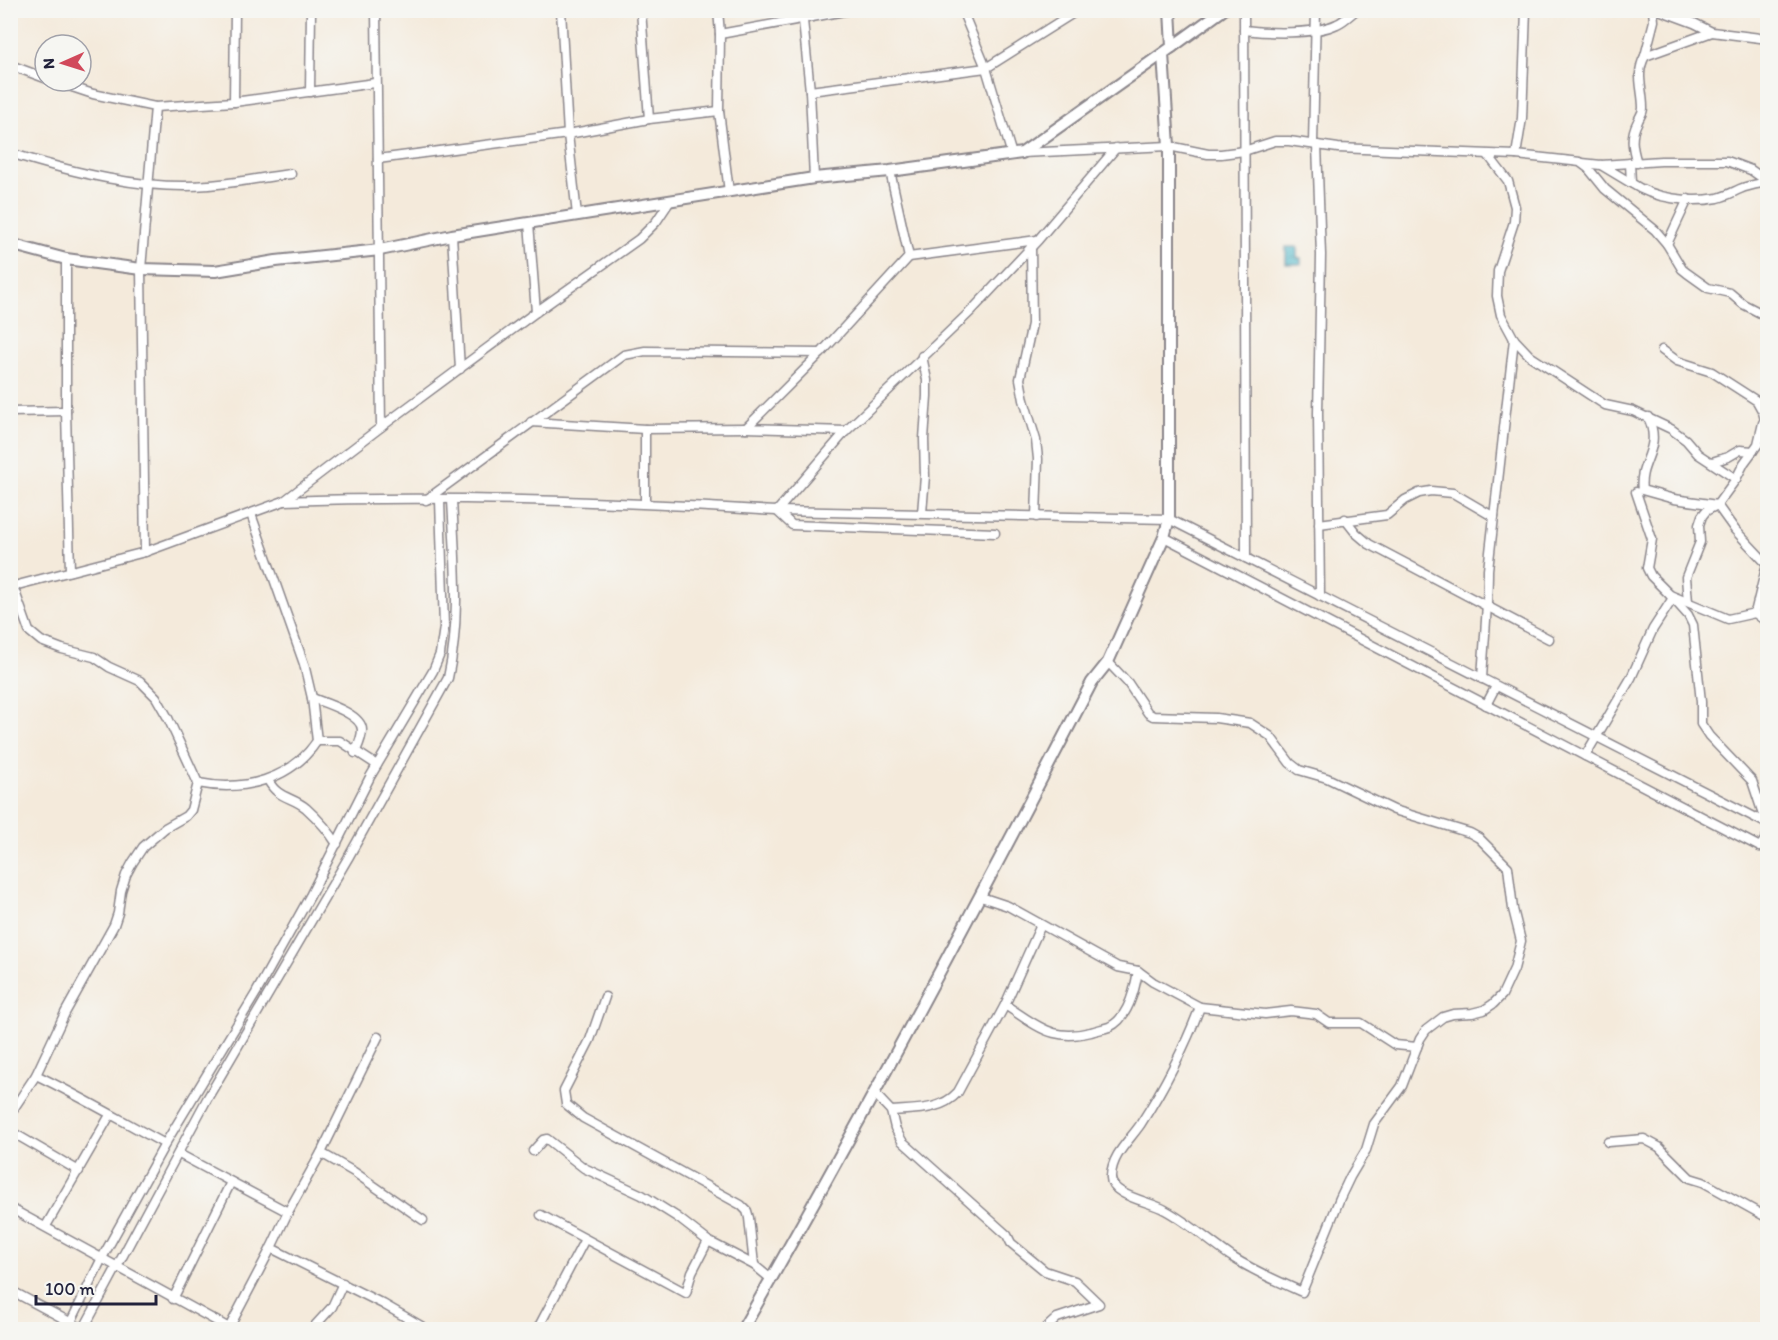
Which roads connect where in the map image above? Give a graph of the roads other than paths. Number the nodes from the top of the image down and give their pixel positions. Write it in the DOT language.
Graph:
graph roads {
  1 [pos="235,10"];
  2 [pos="310,10"];
  3 [pos="376,10"];
  4 [pos="561,10"];
  5 [pos="641,10"];
  6 [pos="718,10"];
  7 [pos="850,10"];
  8 [pos="962,10"];
  9 [pos="1078,10"];
  10 [pos="1170,10"];
  11 [pos="1223,10"];
  12 [pos="1244,10"];
  13 [pos="1316,10"];
  14 [pos="1356,10"];
  15 [pos="1526,10"];
  16 [pos="1653,10"];
  17 [pos="1659,10"];
  18 [pos="802,15"];
  19 [pos="1316,29"];
  20 [pos="1244,30"];
  21 [pos="1712,32"];
  22 [pos="720,34"];
  23 [pos="1767,39"];
  24 [pos="1167,51"];
  25 [pos="1645,56"];
  26 [pos="10,65"];
  27 [pos="986,68"];
  28 [pos="33,74"];
  29 [pos="375,83"];
  30 [pos="810,91"];
  31 [pos="310,92"];
  32 [pos="90,93"];
  33 [pos="234,102"];
  34 [pos="155,107"];
  35 [pos="719,111"];
  36 [pos="649,119"];
  37 [pos="568,134"];
  38 [pos="1315,144"];
  39 [pos="1169,146"];
  40 [pos="1116,148"];
  41 [pos="1244,151"];
  42 [pos="10,153"];
  43 [pos="1017,154"];
  44 [pos="1488,155"];
  45 [pos="1516,155"];
  46 [pos="378,159"];
  47 [pos="1580,162"];
  48 [pos="1634,163"];
  49 [pos="1601,165"];
  50 [pos="890,171"];
  51 [pos="291,174"];
  52 [pos="814,178"];
  53 [pos="1631,183"];
  54 [pos="150,184"];
  55 [pos="729,192"];
  56 [pos="1688,199"];
  57 [pos="670,201"];
  58 [pos="577,215"];
  59 [pos="529,223"];
  60 [pos="452,235"];
  61 [pos="1034,243"];
  62 [pos="10,244"];
  63 [pos="1667,244"];
  64 [pos="380,249"];
  65 [pos="909,257"];
  66 [pos="66,259"];
  67 [pos="141,269"];
  68 [pos="536,312"];
  69 [pos="1767,317"];
  70 [pos="1514,339"];
  71 [pos="1662,350"];
  72 [pos="821,353"];
  73 [pos="922,356"];
  74 [pos="460,369"];
  75 [pos="66,411"];
  76 [pos="10,412"];
  77 [pos="1648,417"];
  78 [pos="1766,418"];
  79 [pos="531,422"];
  80 [pos="381,427"];
  81 [pos="746,428"];
  82 [pos="645,429"];
  83 [pos="846,431"];
  84 [pos="1767,432"];
  85 [pos="1753,451"];
  86 [pos="1731,456"];
  87 [pos="1712,462"];
  88 [pos="1726,472"];
  89 [pos="1736,479"];
  90 [pos="1636,492"];
  91 [pos="426,500"];
  92 [pos="440,500"];
  93 [pos="452,500"];
  94 [pos="284,501"];
  95 [pos="645,503"];
  96 [pos="1717,505"];
  97 [pos="777,511"];
  98 [pos="922,513"];
  99 [pos="251,514"];
  100 [pos="1036,517"];
  101 [pos="1494,517"];
  102 [pos="1169,519"];
  103 [pos="1345,519"];
  104 [pos="1319,524"];
  105 [pos="995,533"];
  106 [pos="1164,537"];
  107 [pos="145,552"];
  108 [pos="1246,558"];
  109 [pos="70,571"];
  110 [pos="12,586"];
  111 [pos="1320,596"];
  112 [pos="1672,596"];
  113 [pos="1688,602"];
  114 [pos="1488,608"];
  115 [pos="1755,613"];
  116 [pos="1767,623"];
  117 [pos="1549,639"];
  118 [pos="1108,662"];
  119 [pos="1482,679"];
  120 [pos="1496,686"];
  121 [pos="312,698"];
  122 [pos="1486,705"];
  123 [pos="1596,737"];
  124 [pos="317,741"];
  125 [pos="355,753"];
  126 [pos="1585,756"];
  127 [pos="376,765"];
  128 [pos="268,780"];
  129 [pos="198,783"];
  130 [pos="1767,823"];
  131 [pos="1767,835"];
  132 [pos="337,844"];
  133 [pos="981,897"];
  134 [pos="1041,925"];
  135 [pos="1138,971"];
  136 [pos="605,997"];
  137 [pos="1005,1005"];
  138 [pos="1200,1007"];
  139 [pos="378,1037"];
  140 [pos="1417,1047"];
  141 [pos="36,1075"];
  142 [pos="875,1094"];
  143 [pos="15,1100"];
  144 [pos="891,1111"];
  145 [pos="10,1114"];
  146 [pos="110,1115"];
  147 [pos="10,1131"];
  148 [pos="1608,1142"];
  149 [pos="165,1144"];
  150 [pos="533,1151"];
  151 [pos="321,1153"];
  152 [pos="179,1154"];
  153 [pos="79,1171"];
  154 [pos="231,1182"];
  155 [pos="10,1208"];
  156 [pos="288,1212"];
  157 [pos="541,1215"];
  158 [pos="1767,1218"];
  159 [pos="423,1220"];
  160 [pos="46,1226"];
  161 [pos="585,1239"];
  162 [pos="708,1241"];
  163 [pos="271,1248"];
  164 [pos="102,1258"];
  165 [pos="754,1265"];
  166 [pos="117,1267"];
  167 [pos="771,1278"];
  168 [pos="343,1283"];
  169 [pos="10,1290"];
  170 [pos="173,1299"];
  171 [pos="1767,1324"];
  172 [pos="69,1326"];
  173 [pos="84,1329"];
  174 [pos="229,1329"];
  175 [pos="311,1329"];
  176 [pos="428,1329"];
  177 [pos="537,1329"];
  178 [pos="742,1329"];
  179 [pos="1044,1329"];
  180 [pos="1762,1329"];
  1 -- 33 [label="street"];
  2 -- 31 [label="street"];
  3 -- 29 [label="street"];
  4 -- 37 [label="street"];
  5 -- 36 [label="street"];
  6 -- 22 [label="street"];
  7 -- 18 [label="street"];
  8 -- 27 [label="street"];
  9 -- 27 [label="street"];
  10 -- 24 [label="street"];
  11 -- 24 [label="street"];
  12 -- 20 [label="street"];
  13 -- 19 [label="street"];
  14 -- 19 [label="street"];
  15 -- 45 [label="street"];
  16 -- 25 [label="street"];
  17 -- 21 [label="street"];
  18 -- 22 [label="street"];
  18 -- 30 [label="street"];
  19 -- 20 [label="street"];
  19 -- 38 [label="street"];
  20 -- 41 [label="street"];
  21 -- 23 [label="street"];
  21 -- 25 [label="street"];
  22 -- 35 [label="street"];
  24 -- 39 [label="street"];
  24 -- 43 [label="street"];
  25 -- 48 [label="street"];
  26 -- 28 [label="street"];
  27 -- 30 [label="street"];
  27 -- 43 [label="street"];
  29 -- 31 [label="street"];
  29 -- 46 [label="street"];
  30 -- 52 [label="street"];
  31 -- 33 [label="street"];
  32 -- 34 [label="street"];
  33 -- 34 [label="street"];
  34 -- 54 [label="street"];
  35 -- 36 [label="street"];
  35 -- 55 [label="street"];
  36 -- 37 [label="street"];
  37 -- 46 [label="street"];
  37 -- 58 [label="street"];
  38 -- 41 [label="street"];
  38 -- 44 [label="street"];
  38 -- 104 [label="street"];
  39 -- 40 [label="street"];
  39 -- 41 [label="street"];
  39 -- 102 [label="street"];
  40 -- 43 [label="street"];
  40 -- 61 [label="street"];
  41 -- 108 [label="street"];
  42 -- 54 [label="street"];
  43 -- 50 [label="street"];
  44 -- 45 [label="street"];
  44 -- 70 [label="street"];
  45 -- 47 [label="street"];
  46 -- 64 [label="street"];
  47 -- 49 [label="street"];
  47 -- 63 [label="street"];
  48 -- 49 [label="street"];
  48 -- 53 [label="street"];
  48 -- 56 [label="street"];
  49 -- 53 [label="street"];
  50 -- 52 [label="street"];
  50 -- 65 [label="street"];
  51 -- 54 [label="street"];
  52 -- 55 [label="street"];
  53 -- 56 [label="street"];
  54 -- 67 [label="street"];
  55 -- 57 [label="street"];
  56 -- 63 [label="street"];
  57 -- 58 [label="street"];
  57 -- 68 [label="street"];
  58 -- 59 [label="street"];
  59 -- 60 [label="street"];
  59 -- 68 [label="street"];
  60 -- 64 [label="street"];
  60 -- 74 [label="street"];
  61 -- 65 [label="street"];
  61 -- 73 [label="street"];
  61 -- 100 [label="street"];
  62 -- 66 [label="street"];
  63 -- 69 [label="street"];
  64 -- 67 [label="street"];
  64 -- 80 [label="street"];
  65 -- 72 [label="street"];
  66 -- 67 [label="street"];
  66 -- 75 [label="street"];
  67 -- 107 [label="street"];
  68 -- 74 [label="street"];
  70 -- 77 [label="street"];
  70 -- 101 [label="street"];
  71 -- 78 [label="street"];
  72 -- 79 [label="street"];
  72 -- 81 [label="street"];
  73 -- 83 [label="street"];
  73 -- 98 [label="street"];
  74 -- 80 [label="street"];
  75 -- 76 [label="street"];
  75 -- 109 [label="street"];
  77 -- 87 [label="street"];
  77 -- 96 [label="street"];
  78 -- 84 [label="street"];
  78 -- 85 [label="street"];
  79 -- 82 [label="street"];
  79 -- 91 [label="street"];
  80 -- 94 [label="street"];
  81 -- 82 [label="street"];
  81 -- 83 [label="street"];
  82 -- 95 [label="street"];
  83 -- 97 [label="street"];
  85 -- 86 [label="street"];
  85 -- 89 [label="street"];
  86 -- 87 [label="street"];
  86 -- 88 [label="street"];
  87 -- 88 [label="street"];
  88 -- 89 [label="street"];
  89 -- 96 [label="street"];
  90 -- 112 [label="street"];
  91 -- 92 [label="street"];
  91 -- 94 [label="street"];
  92 -- 93 [label="street"];
  92 -- 127 [label="street"];
  93 -- 95 [label="street"];
  93 -- 152 [label="street"];
  94 -- 99 [label="street"];
  95 -- 97 [label="street"];
  96 -- 113 [label="street"];
  96 -- 115 [label="street"];
  97 -- 98 [label="street"];
  97 -- 105 [label="street"];
  98 -- 100 [label="street"];
  99 -- 107 [label="street"];
  99 -- 121 [label="street"];
  100 -- 102 [label="street"];
  101 -- 103 [label="street"];
  101 -- 114 [label="street"];
  102 -- 106 [label="street"];
  102 -- 108 [label="street"];
  103 -- 104 [label="street"];
  103 -- 114 [label="street"];
  104 -- 111 [label="street"];
  106 -- 118 [label="street"];
  106 -- 122 [label="street"];
  107 -- 109 [label="street"];
  108 -- 111 [label="street"];
  109 -- 110 [label="street"];
  110 -- 129 [label="street"];
  111 -- 119 [label="street"];
  112 -- 113 [label="street"];
  112 -- 123 [label="street"];
  112 -- 130 [label="street"];
  113 -- 115 [label="street"];
  114 -- 117 [label="street"];
  114 -- 119 [label="street"];
  115 -- 116 [label="street"];
  118 -- 133 [label="street"];
  118 -- 140 [label="street"];
  119 -- 120 [label="street"];
  120 -- 122 [label="street"];
  120 -- 123 [label="street"];
  121 -- 124 [label="street"];
  121 -- 125 [label="street"];
  122 -- 126 [label="street"];
  123 -- 126 [label="street"];
  123 -- 130 [label="street"];
  124 -- 125 [label="street"];
  124 -- 128 [label="street"];
  125 -- 127 [label="street"];
  126 -- 131 [label="street"];
  127 -- 132 [label="street"];
  128 -- 129 [label="street"];
  128 -- 132 [label="street"];
  129 -- 141 [label="street"];
  132 -- 149 [label="street"];
  133 -- 134 [label="street"];
  133 -- 142 [label="street"];
  134 -- 135 [label="street"];
  134 -- 137 [label="street"];
  135 -- 137 [label="street"];
  135 -- 138 [label="street"];
  136 -- 165 [label="street"];
  137 -- 144 [label="street"];
  138 -- 140 [label="street"];
  138 -- 140 [label="street"];
  139 -- 151 [label="street"];
  141 -- 143 [label="street"];
  141 -- 146 [label="street"];
  142 -- 144 [label="street"];
  142 -- 167 [label="street"];
  143 -- 145 [label="street"];
  144 -- 179 [label="street"];
  146 -- 149 [label="street"];
  146 -- 153 [label="street"];
  147 -- 153 [label="street"];
  148 -- 158 [label="street"];
  149 -- 164 [label="street"];
  150 -- 162 [label="street"];
  151 -- 156 [label="street"];
  151 -- 159 [label="street"];
  152 -- 154 [label="street"];
  152 -- 166 [label="street"];
  153 -- 160 [label="street"];
  154 -- 156 [label="street"];
  154 -- 170 [label="street"];
  155 -- 160 [label="street"];
  156 -- 163 [label="street"];
  157 -- 161 [label="street"];
  160 -- 164 [label="street"];
  161 -- 162 [label="street"];
  161 -- 177 [label="street"];
  162 -- 165 [label="street"];
  163 -- 168 [label="street"];
  163 -- 174 [label="street"];
  164 -- 166 [label="street"];
  164 -- 172 [label="street"];
  165 -- 167 [label="street"];
  166 -- 170 [label="street"];
  166 -- 173 [label="street"];
  167 -- 178 [label="street"];
  168 -- 175 [label="street"];
  168 -- 176 [label="street"];
  169 -- 172 [label="street"];
  170 -- 174 [label="street"];
  171 -- 180 [label="street"];
  172 -- 173 [label="street"];
}
